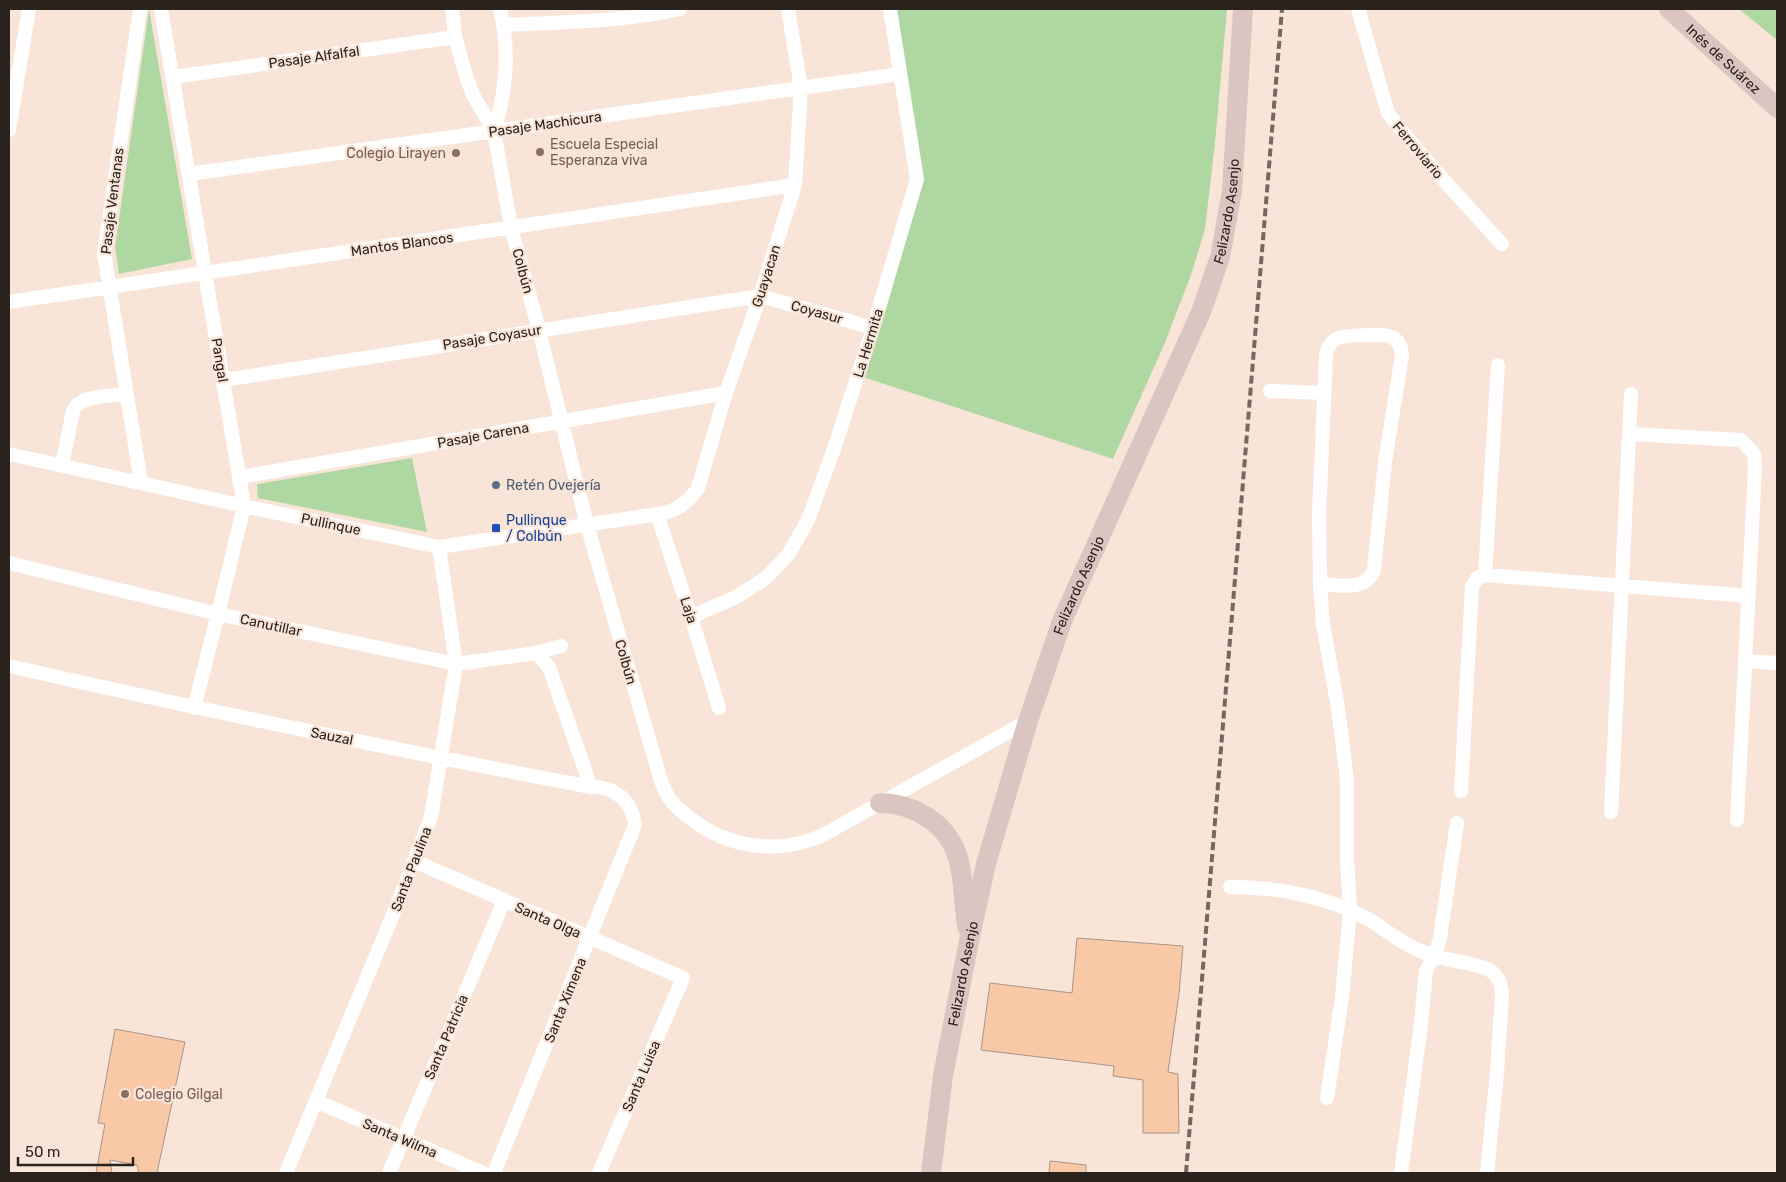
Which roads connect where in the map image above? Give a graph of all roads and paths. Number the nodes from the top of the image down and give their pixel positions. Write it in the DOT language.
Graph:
graph roads {
  1 [pos="29,9"];
  2 [pos="140,9"];
  3 [pos="161,9"];
  4 [pos="452,9"];
  5 [pos="500,9"];
  6 [pos="680,9"];
  7 [pos="788,9"];
  8 [pos="890,9"];
  9 [pos="1243,9"];
  10 [pos="1358,9"];
  11 [pos="1669,9"];
  12 [pos="504,25"];
  13 [pos="455,37"];
  14 [pos="900,74"];
  15 [pos="173,77"];
  16 [pos="801,88"];
  17 [pos="1777,108"];
  18 [pos="9,130"];
  19 [pos="494,131"];
  20 [pos="189,174"];
  21 [pos="795,185"];
  22 [pos="512,227"];
  23 [pos="1502,244"];
  24 [pos="206,273"];
  25 [pos="109,287"];
  26 [pos="760,296"];
  27 [pos="9,302"];
  28 [pos="873,328"];
  29 [pos="539,330"];
  30 [pos="1498,365"];
  31 [pos="224,380"];
  32 [pos="1270,391"];
  33 [pos="1324,393"];
  34 [pos="126,394"];
  35 [pos="726,394"];
  36 [pos="1631,394"];
  37 [pos="562,421"];
  38 [pos="1630,434"];
  39 [pos="9,454"];
  40 [pos="62,465"];
  41 [pos="240,477"];
  42 [pos="141,482"];
  43 [pos="244,506"];
  44 [pos="657,514"];
  45 [pos="587,525"];
  46 [pos="438,547"];
  47 [pos="9,563"];
  48 [pos="1485,576"];
  49 [pos="1320,584"];
  50 [pos="1622,587"];
  51 [pos="1749,596"];
  52 [pos="218,614"];
  53 [pos="691,617"];
  54 [pos="560,646"];
  55 [pos="536,652"];
  56 [pos="1746,661"];
  57 [pos="456,664"];
  58 [pos="1777,664"];
  59 [pos="9,666"];
  60 [pos="194,708"];
  61 [pos="718,708"];
  62 [pos="1028,721"];
  63 [pos="439,758"];
  64 [pos="591,787"];
  65 [pos="1461,791"];
  66 [pos="880,803"];
  67 [pos="1612,812"];
  68 [pos="1737,820"];
  69 [pos="1457,822"];
  70 [pos="635,825"];
  71 [pos="414,861"];
  72 [pos="1230,887"];
  73 [pos="504,900"];
  74 [pos="1350,911"];
  75 [pos="591,938"];
  76 [pos="969,941"];
  77 [pos="1434,957"];
  78 [pos="683,978"];
  79 [pos="1327,1098"];
  80 [pos="316,1101"];
  81 [pos="403,1140"];
  82 [pos="286,1173"];
  83 [pos="389,1173"];
  84 [pos="483,1173"];
  85 [pos="494,1173"];
  86 [pos="599,1173"];
  87 [pos="931,1173"];
  88 [pos="1401,1173"];
  89 [pos="1487,1173"];
  1 -- 18 [label="street"];
  2 -- 25 [label="street, Pasaje Ventanas"];
  3 -- 15 [label="street, Pangal"];
  4 -- 13 [label="street, Colbún"];
  5 -- 12 [label="street, Colbún"];
  6 -- 12 [label="street"];
  7 -- 16 [label="street, Guayacan"];
  8 -- 14 [label="street, La Hermita"];
  9 -- 62 [label="street, Felizardo Asenjo"];
  10 -- 23 [label="street, Ferroviario"];
  11 -- 17 [label="street, Inés de Suárez"];
  12 -- 19 [label="street, Colbún"];
  13 -- 15 [label="street, Pasaje Alfalfal"];
  13 -- 19 [label="street, Colbún"];
  14 -- 16 [label="street, Pasaje Machicura"];
  14 -- 28 [label="street, La Hermita"];
  15 -- 20 [label="street, Pangal"];
  16 -- 19 [label="street, Pasaje Machicura"];
  16 -- 21 [label="street, Guayacan"];
  19 -- 20 [label="street, Pasaje Machicura"];
  19 -- 22 [label="street, Colbún"];
  20 -- 24 [label="street, Pangal"];
  21 -- 22 [label="street, Mantos Blancos"];
  21 -- 26 [label="street, Guayacan"];
  22 -- 24 [label="street, Mantos Blancos"];
  22 -- 29 [label="street, Colbún"];
  24 -- 25 [label="street, Mantos Blancos"];
  24 -- 31 [label="street, Pangal"];
  25 -- 27 [label="street, Mantos Blancos"];
  25 -- 34 [label="street, Pasaje Ventanas"];
  26 -- 28 [label="street, Coyasur"];
  26 -- 29 [label="street, Pasaje Coyasur"];
  26 -- 35 [label="street, Guayacan"];
  28 -- 53 [label="street, La Hermita"];
  29 -- 31 [label="street, Pasaje Coyasur"];
  29 -- 37 [label="street, Colbún"];
  30 -- 48 [label="street"];
  31 -- 41 [label="street, Pangal"];
  32 -- 33 [label="street"];
  33 -- 49 [label="street"];
  33 -- 49 [label="street"];
  34 -- 40 [label="street"];
  34 -- 42 [label="street, Pasaje Ventanas"];
  35 -- 37 [label="street, Pasaje Carena"];
  35 -- 44 [label="street, Guayacan"];
  36 -- 38 [label="street"];
  37 -- 41 [label="street, Pasaje Carena"];
  37 -- 45 [label="street, Colbún"];
  38 -- 50 [label="street"];
  38 -- 51 [label="street"];
  39 -- 40 [label="street, Pullinque"];
  40 -- 42 [label="street, Pullinque"];
  41 -- 43 [label="street, Pangal"];
  42 -- 43 [label="street, Pullinque"];
  43 -- 46 [label="street, Pullinque"];
  43 -- 52 [label="street, Pangal"];
  44 -- 45 [label="street, Pullinque"];
  44 -- 53 [label="street, Laja"];
  45 -- 46 [label="street, Pullinque"];
  45 -- 66 [label="street, Colbún"];
  46 -- 57 [label="street, Santa Paulina"];
  47 -- 52 [label="street, Canutillar"];
  48 -- 50 [label="street"];
  48 -- 65 [label="street"];
  49 -- 74 [label="street"];
  50 -- 51 [label="street"];
  50 -- 67 [label="street"];
  51 -- 56 [label="street"];
  52 -- 57 [label="street, Canutillar"];
  52 -- 60 [label="street, Pangal"];
  53 -- 61 [label="street, Laja"];
  54 -- 55 [label="street, Canutillar"];
  55 -- 57 [label="street, Canutillar"];
  55 -- 64 [label="street"];
  56 -- 58 [label="street"];
  56 -- 68 [label="street"];
  57 -- 63 [label="street, Santa Paulina"];
  59 -- 60 [label="street, Sauzal"];
  60 -- 63 [label="street, Sauzal"];
  62 -- 66 [label="street, Colbún"];
  62 -- 76 [label="street, Felizardo Asenjo"];
  63 -- 64 [label="street, Sauzal"];
  63 -- 71 [label="street, Santa Paulina"];
  64 -- 70 [label="street, Sauzal"];
  66 -- 76 [label="street"];
  69 -- 77 [label="street"];
  70 -- 75 [label="street, Santa Ximena"];
  71 -- 73 [label="street, Santa Olga"];
  71 -- 80 [label="street, Santa Paulina"];
  72 -- 74 [label="street"];
  73 -- 75 [label="street, Santa Olga"];
  73 -- 81 [label="street, Santa Patricia"];
  74 -- 77 [label="street"];
  74 -- 79 [label="street"];
  75 -- 78 [label="street, Santa Olga"];
  75 -- 85 [label="street, Santa Ximena"];
  76 -- 87 [label="street, Felizardo Asenjo"];
  77 -- 88 [label="street"];
  77 -- 89 [label="street"];
  78 -- 86 [label="street, Santa Luisa"];
  80 -- 81 [label="street, Santa Wilma"];
  80 -- 82 [label="street, Santa Paulina"];
  81 -- 83 [label="street, Santa Patricia"];
  81 -- 84 [label="street, Santa Wilma"];
}
